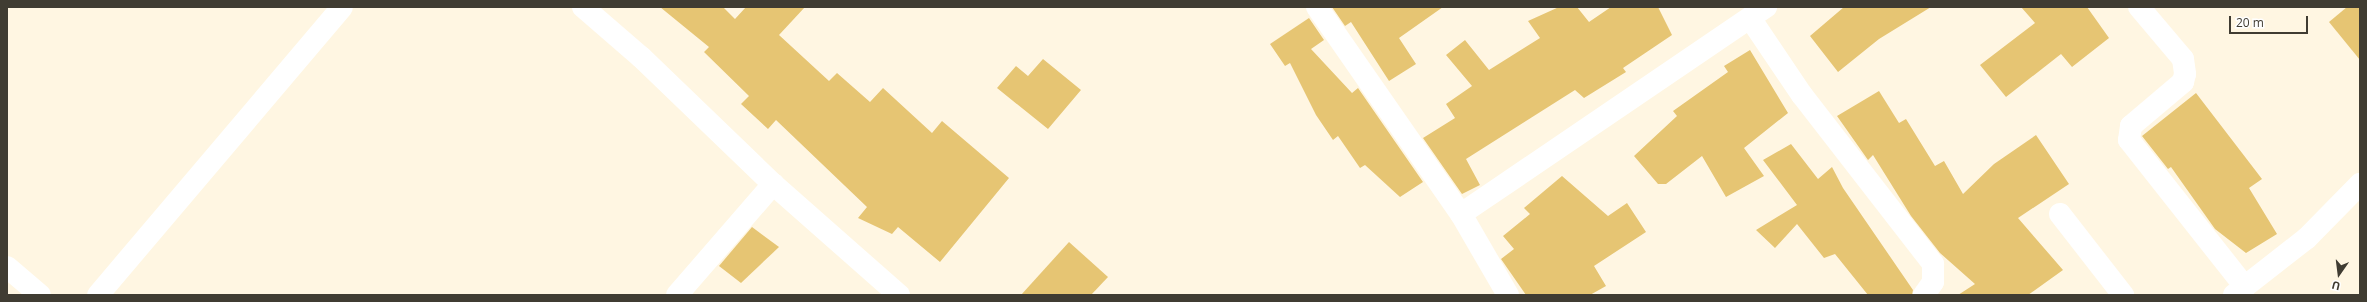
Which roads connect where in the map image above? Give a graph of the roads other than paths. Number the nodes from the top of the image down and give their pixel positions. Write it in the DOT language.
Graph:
graph roads {
  1 [pos="342,7"];
  2 [pos="583,7"];
  3 [pos="1317,7"];
  4 [pos="2139,7"];
  5 [pos="1758,13"];
  6 [pos="773,184"];
  7 [pos="2360,184"];
  8 [pos="1461,214"];
  9 [pos="2060,214"];
  10 [pos="7,267"];
  11 [pos="2240,291"];
  12 [pos="40,295"];
  13 [pos="98,295"];
  14 [pos="677,295"];
  15 [pos="899,295"];
  16 [pos="1508,295"];
  17 [pos="1924,295"];
  18 [pos="2123,295"];
  1 -- 13 [label="street"];
  2 -- 6 [label="street"];
  3 -- 8 [label="street"];
  4 -- 11 [label="street"];
  5 -- 8 [label="street"];
  5 -- 17 [label="street"];
  6 -- 14 [label="street"];
  6 -- 15 [label="street"];
  7 -- 11 [label="street"];
  8 -- 16 [label="street"];
  9 -- 18 [label="street"];
  10 -- 12 [label="street"];
}
